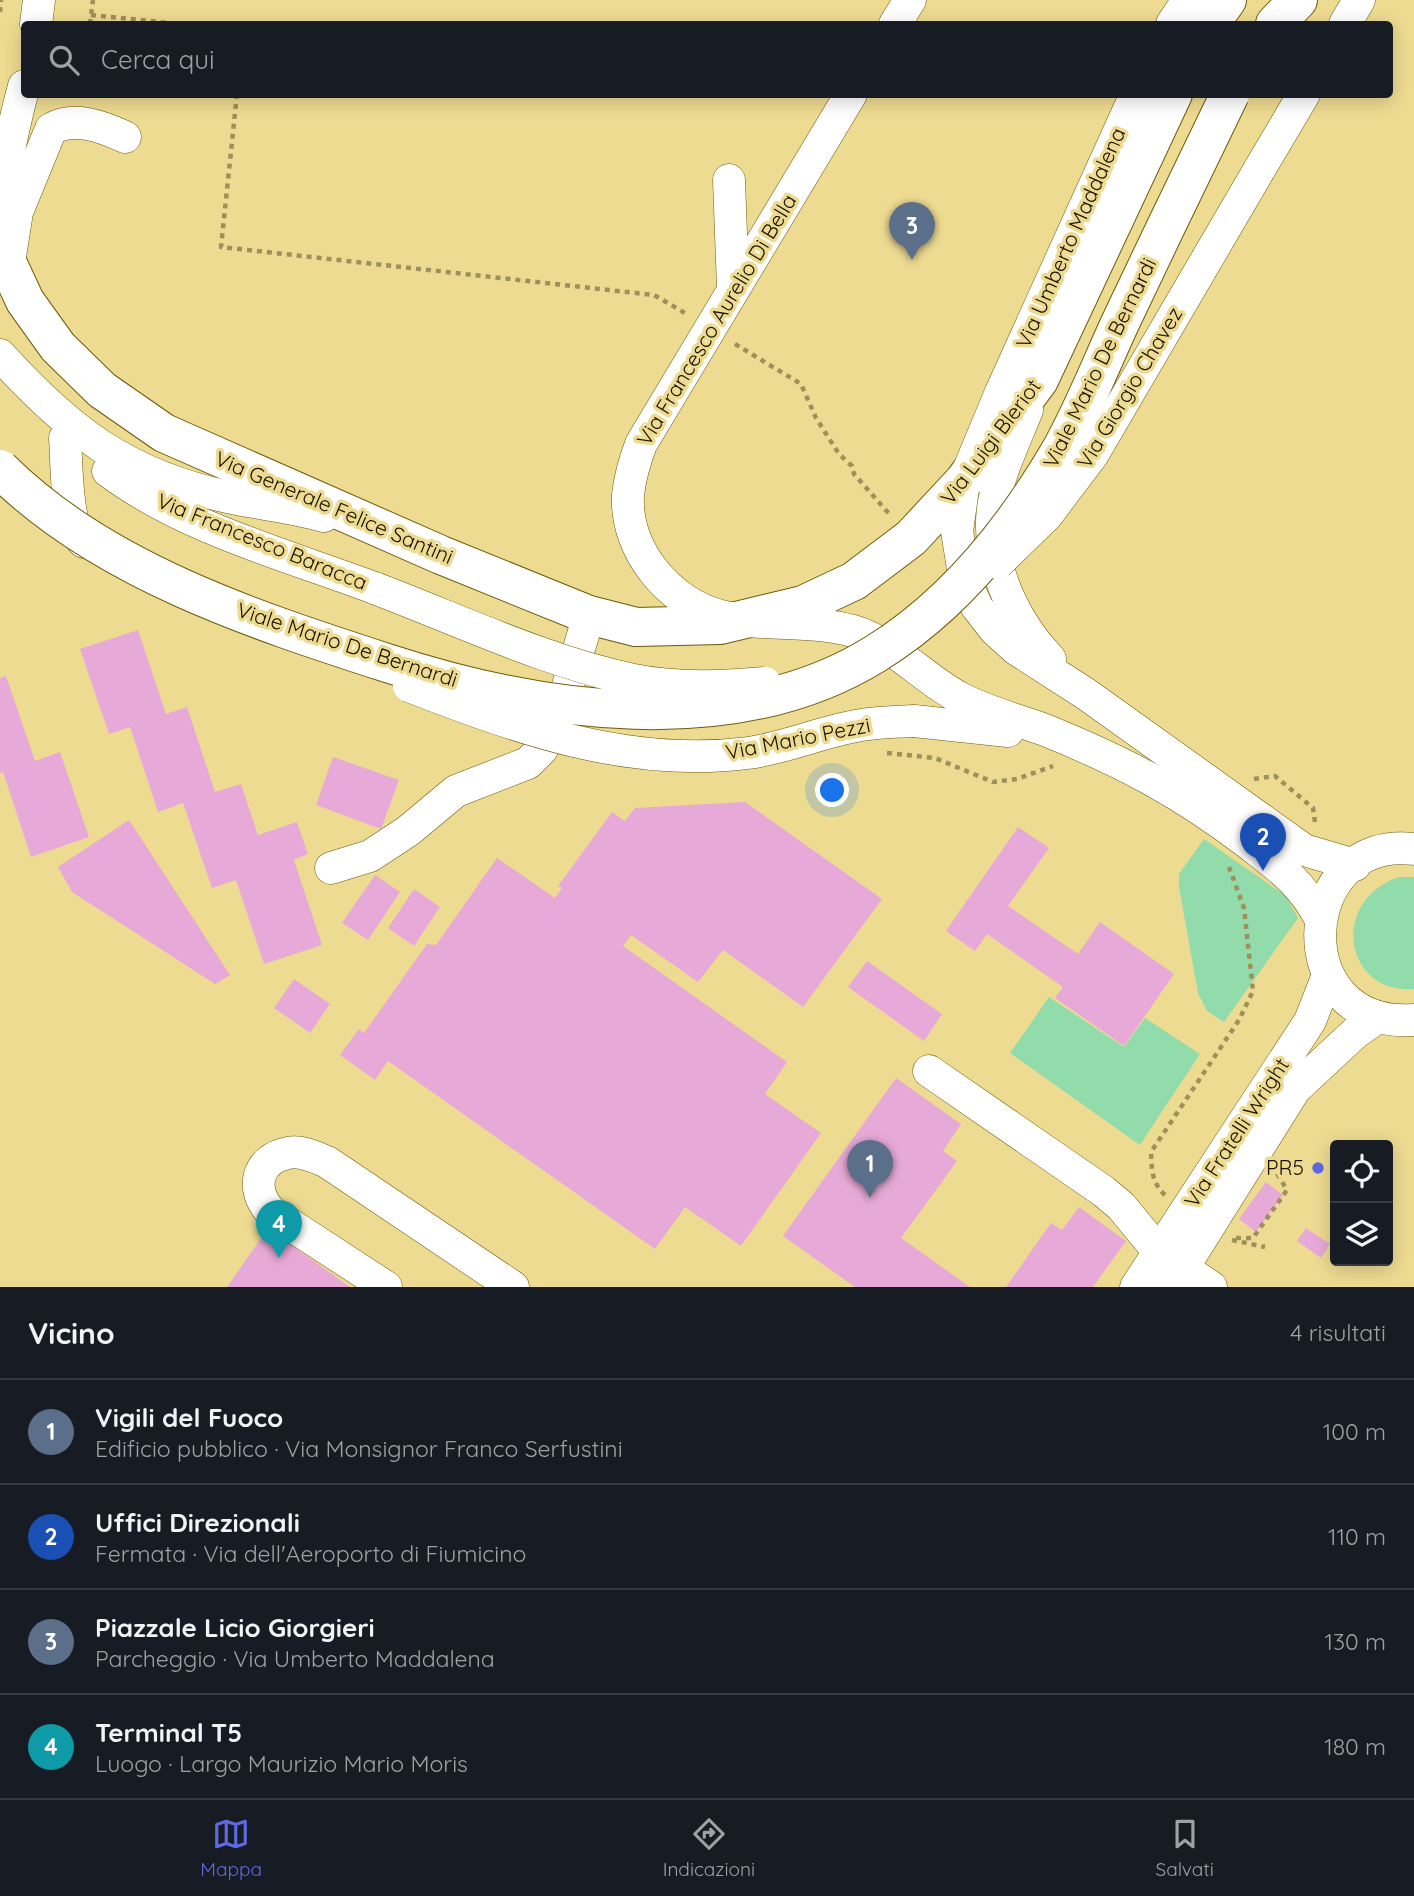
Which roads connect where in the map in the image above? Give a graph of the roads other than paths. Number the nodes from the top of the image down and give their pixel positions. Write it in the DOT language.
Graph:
graph roads {
  1 [pos="39,0"];
  2 [pos="910,0"];
  3 [pos="1188,0"];
  4 [pos="1227,0"];
  5 [pos="1298,0"];
  6 [pos="1359,0"];
  7 [pos="36,21"];
  8 [pos="897,21"];
  9 [pos="1174,21"];
  10 [pos="1212,21"];
  11 [pos="1278,21"];
  12 [pos="1347,21"];
  13 [pos="21,97"];
  14 [pos="37,98"];
  15 [pos="850,98"];
  16 [pos="1134,98"];
  17 [pos="1171,98"];
  18 [pos="1228,98"];
  19 [pos="1302,98"];
  20 [pos="125,137"];
  21 [pos="17,212"];
  22 [pos="3,255"];
  23 [pos="751,260"];
  24 [pos="733,288"];
  25 [pos="0,327"];
  26 [pos="0,355"];
  27 [pos="1039,380"];
  28 [pos="26,383"];
  29 [pos="65,438"];
  30 [pos="0,469"];
  31 [pos="964,481"];
  32 [pos="441,555"];
  33 [pos="192,593"];
  34 [pos="589,615"];
  35 [pos="749,620"];
  36 [pos="903,636"];
  37 [pos="871,656"];
  38 [pos="1086,694"];
  39 [pos="558,719"];
  40 [pos="1095,752"];
  41 [pos="1414,849"];
  42 [pos="1355,864"];
  43 [pos="331,868"];
  44 [pos="1320,918"];
  45 [pos="1328,975"];
  46 [pos="1378,1017"];
  47 [pos="1414,1020"];
  48 [pos="929,1071"];
  49 [pos="1171,1269"];
  50 [pos="386,1287"];
  51 [pos="513,1287"];
  52 [pos="1136,1287"];
  53 [pos="1211,1287"];
  1 -- 7 [label="street"];
  2 -- 8 [label="street"];
  3 -- 9 [label="street"];
  4 -- 10 [label="main road"];
  5 -- 11 [label="main road"];
  6 -- 12 [label="street"];
  13 -- 22 [label="street"];
  14 -- 21 [label="street"];
  15 -- 23 [label="street, Via Francesco Aurelio Di Bella"];
  16 -- 31 [label="street, Via Umberto Maddalena"];
  17 -- 27 [label="main road, Via Luigi Bleriot"];
  18 -- 36 [label="main road, Viale Mario De Bernardi, bridge"];
  19 -- 36 [label="street, Via Giorgio Chavez, bridge"];
  20 -- 21 [label="street"];
  21 -- 22 [label="street"];
  22 -- 32 [label="main road, Via Generale Felice Santini"];
  23 -- 24 [label="street, Via Francesco Aurelio Di Bella"];
  23 -- 24 [label="street"];
  24 -- 35 [label="street, Via Francesco Aurelio Di Bella"];
  25 -- 28 [label="street, Via Francesco Baracca"];
  26 -- 28 [label="street, Via Francesco Baracca"];
  27 -- 31 [label="main road, Via Luigi Bleriot"];
  27 -- 38 [label="street"];
  28 -- 29 [label="street, Via Francesco Baracca"];
  28 -- 32 [label="street"];
  29 -- 37 [label="street, Via Francesco Baracca, bridge"];
  29 -- 39 [label="street"];
  30 -- 33 [label="main road, Viale Mario De Bernardi, bridge"];
  31 -- 35 [label="main road, Via Luigi Bleriot"];
  31 -- 38 [label="street, Via Umberto Maddalena"];
  32 -- 34 [label="main road, Via Generale Felice Santini"];
  33 -- 37 [label="main road, Viale Mario De Bernardi, bridge"];
  33 -- 40 [label="street, Via Mario Pezzi, bridge"];
  34 -- 35 [label="main road, Via Generale Felice Santini"];
  34 -- 39 [label="street"];
  35 -- 40 [label="street, Via Francesco Aurelio Di Bella"];
  36 -- 37 [label="main road, Viale Mario De Bernardi, bridge"];
  38 -- 42 [label="street"];
  39 -- 43 [label="street"];
  40 -- 44 [label="street"];
  41 -- 42 [label="street"];
  42 -- 44 [label="street"];
  44 -- 45 [label="street"];
  45 -- 46 [label="street"];
  45 -- 49 [label="street, Via Fratelli Wright"];
  46 -- 47 [label="street"];
  46 -- 49 [label="street, Via Fratelli Wright"];
  48 -- 49 [label="street"];
  49 -- 52 [label="street, Via Fratelli Wright"];
  49 -- 53 [label="street"];
  50 -- 51 [label="street"];
}
